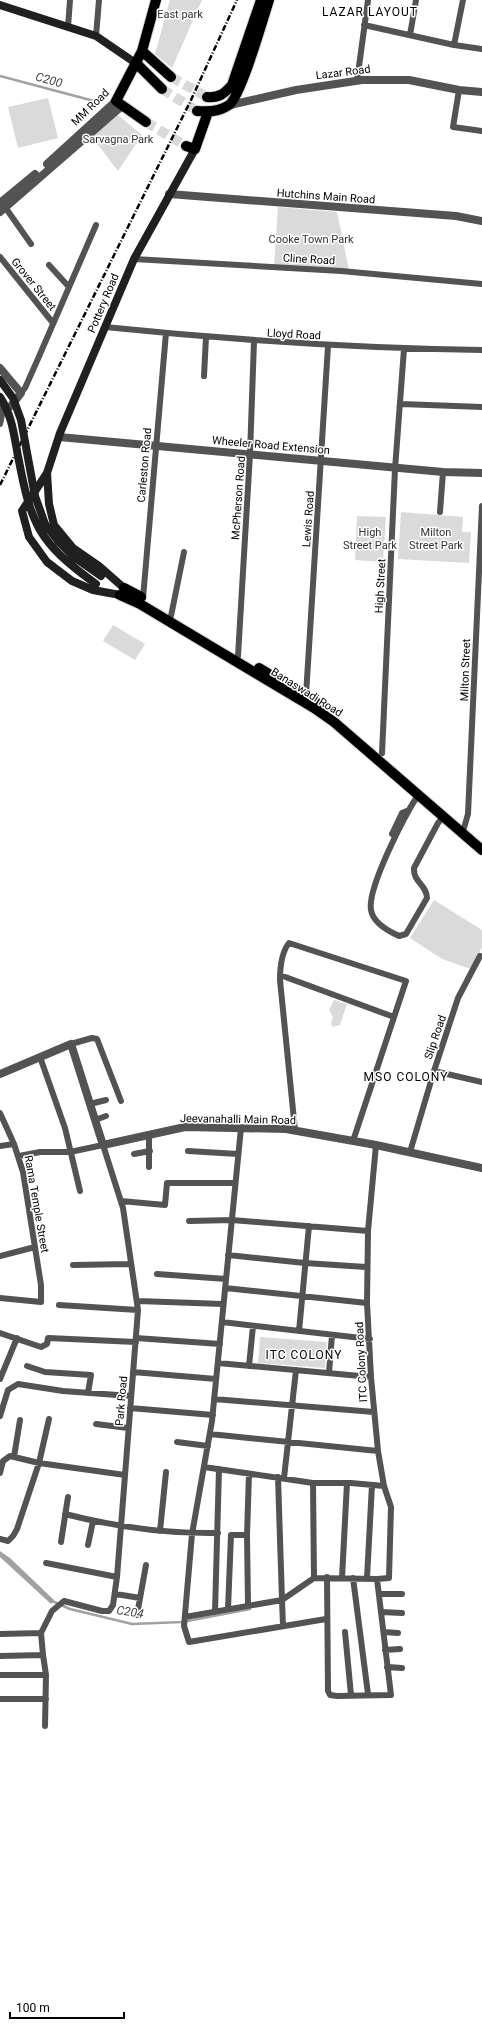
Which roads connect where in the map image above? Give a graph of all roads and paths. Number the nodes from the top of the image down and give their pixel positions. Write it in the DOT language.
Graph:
graph roads {
  1 [pos="70,0"];
  2 [pos="99,0"];
  3 [pos="156,0"];
  4 [pos="161,0"];
  5 [pos="261,0"];
  6 [pos="269,0"];
  7 [pos="368,0"];
  8 [pos="416,0"];
  9 [pos="463,0"];
  10 [pos="0,5"];
  11 [pos="364,25"];
  12 [pos="68,27"];
  13 [pos="410,35"];
  14 [pos="96,36"];
  15 [pos="454,45"];
  16 [pos="482,49"];
  17 [pos="144,53"];
  18 [pos="139,66"];
  19 [pos="171,77"];
  20 [pos="357,81"];
  21 [pos="162,89"];
  22 [pos="459,90"];
  23 [pos="482,92"];
  24 [pos="212,97"];
  25 [pos="119,103"];
  26 [pos="230,105"];
  27 [pos="197,111"];
  28 [pos="208,112"];
  29 [pos="146,122"];
  30 [pos="482,131"];
  31 [pos="190,148"];
  32 [pos="169,194"];
  33 [pos="2,207"];
  34 [pos="482,221"];
  35 [pos="96,225"];
  36 [pos="31,244"];
  37 [pos="0,257"];
  38 [pos="134,259"];
  39 [pos="49,265"];
  40 [pos="482,284"];
  41 [pos="69,288"];
  42 [pos="53,323"];
  43 [pos="106,327"];
  44 [pos="166,333"];
  45 [pos="206,337"];
  46 [pos="254,341"];
  47 [pos="328,346"];
  48 [pos="404,349"];
  49 [pos="482,350"];
  50 [pos="0,368"];
  51 [pos="204,376"];
  52 [pos="0,380"];
  53 [pos="21,393"];
  54 [pos="0,398"];
  55 [pos="401,404"];
  56 [pos="482,407"];
  57 [pos="1,408"];
  58 [pos="0,424"];
  59 [pos="59,437"];
  60 [pos="156,445"];
  61 [pos="250,454"];
  62 [pos="322,460"];
  63 [pos="396,467"];
  64 [pos="443,472"];
  65 [pos="47,473"];
  66 [pos="482,473"];
  67 [pos="482,506"];
  68 [pos="440,512"];
  69 [pos="184,552"];
  70 [pos="122,591"];
  71 [pos="143,598"];
  72 [pos="172,616"];
  73 [pos="238,656"];
  74 [pos="306,694"];
  75 [pos="382,753"];
  76 [pos="418,794"];
  77 [pos="410,810"];
  78 [pos="443,817"];
  79 [pos="462,830"];
  80 [pos="392,834"];
  81 [pos="482,842"];
  82 [pos="482,850"];
  83 [pos="481,956"];
  84 [pos="280,975"];
  85 [pos="394,1017"];
  86 [pos="71,1044"];
  87 [pos="40,1057"];
  88 [pos="434,1070"];
  89 [pos="0,1074"];
  90 [pos="482,1082"];
  91 [pos="106,1100"];
  92 [pos="121,1101"];
  93 [pos="90,1104"];
  94 [pos="0,1113"];
  95 [pos="106,1116"];
  96 [pos="95,1120"];
  97 [pos="241,1128"];
  98 [pos="296,1130"];
  99 [pos="149,1134"];
  100 [pos="353,1141"];
  101 [pos="14,1144"];
  102 [pos="103,1145"];
  103 [pos="376,1145"];
  104 [pos="0,1146"];
  105 [pos="150,1151"];
  106 [pos="188,1151"];
  107 [pos="70,1152"];
  108 [pos="410,1152"];
  109 [pos="134,1154"];
  110 [pos="238,1154"];
  111 [pos="19,1156"];
  112 [pos="149,1167"];
  113 [pos="482,1168"];
  114 [pos="236,1183"];
  115 [pos="80,1191"];
  116 [pos="121,1201"];
  117 [pos="232,1220"];
  118 [pos="189,1221"];
  119 [pos="309,1226"];
  120 [pos="368,1231"];
  121 [pos="35,1247"];
  122 [pos="228,1255"];
  123 [pos="0,1256"];
  124 [pos="305,1263"];
  125 [pos="130,1264"];
  126 [pos="73,1265"];
  127 [pos="366,1267"];
  128 [pos="157,1274"];
  129 [pos="226,1280"];
  130 [pos="225,1288"];
  131 [pos="302,1296"];
  132 [pos="0,1298"];
  133 [pos="138,1301"];
  134 [pos="367,1303"];
  135 [pos="223,1304"];
  136 [pos="59,1306"];
  137 [pos="138,1310"];
  138 [pos="222,1322"];
  139 [pos="253,1326"];
  140 [pos="299,1331"];
  141 [pos="0,1333"];
  142 [pos="332,1335"];
  143 [pos="17,1338"];
  144 [pos="370,1339"];
  145 [pos="136,1340"];
  146 [pos="220,1344"];
  147 [pos="218,1363"];
  148 [pos="27,1366"];
  149 [pos="249,1366"];
  150 [pos="296,1370"];
  151 [pos="133,1372"];
  152 [pos="329,1373"];
  153 [pos="371,1377"];
  154 [pos="0,1379"];
  155 [pos="216,1379"];
  156 [pos="13,1386"];
  157 [pos="88,1393"];
  158 [pos="131,1396"];
  159 [pos="214,1400"];
  160 [pos="292,1405"];
  161 [pos="130,1408"];
  162 [pos="374,1412"];
  163 [pos="213,1415"];
  164 [pos="0,1416"];
  165 [pos="49,1419"];
  166 [pos="20,1420"];
  167 [pos="96,1424"];
  168 [pos="128,1428"];
  169 [pos="210,1434"];
  170 [pos="177,1442"];
  171 [pos="288,1442"];
  172 [pos="208,1446"];
  173 [pos="378,1451"];
  174 [pos="14,1457"];
  175 [pos="39,1463"];
  176 [pos="204,1467"];
  177 [pos="219,1469"];
  178 [pos="166,1472"];
  179 [pos="0,1473"];
  180 [pos="249,1474"];
  181 [pos="125,1475"];
  182 [pos="281,1478"];
  183 [pos="313,1482"];
  184 [pos="347,1483"];
  185 [pos="372,1485"];
  186 [pos="384,1486"];
  187 [pos="68,1497"];
  188 [pos="65,1514"];
  189 [pos="93,1521"];
  190 [pos="122,1528"];
  191 [pos="160,1531"];
  192 [pos="218,1533"];
  193 [pos="192,1534"];
  194 [pos="247,1534"];
  195 [pos="0,1539"];
  196 [pos="61,1542"];
  197 [pos="88,1545"];
  198 [pos="46,1563"];
  199 [pos="146,1565"];
  200 [pos="117,1577"];
  201 [pos="327,1577"];
  202 [pos="314,1578"];
  203 [pos="342,1578"];
  204 [pos="353,1578"];
  205 [pos="367,1578"];
  206 [pos="377,1579"];
  207 [pos="116,1594"];
  208 [pos="379,1594"];
  209 [pos="402,1594"];
  210 [pos="140,1598"];
  211 [pos="282,1600"];
  212 [pos="248,1605"];
  213 [pos="228,1609"];
  214 [pos="215,1612"];
  215 [pos="381,1612"];
  216 [pos="402,1613"];
  217 [pos="137,1615"];
  218 [pos="185,1618"];
  219 [pos="326,1619"];
  220 [pos="283,1626"];
  221 [pos="345,1632"];
  222 [pos="384,1632"];
  223 [pos="398,1632"];
  224 [pos="41,1633"];
  225 [pos="0,1634"];
  226 [pos="400,1649"];
  227 [pos="385,1650"];
  228 [pos="43,1655"];
  229 [pos="0,1656"];
  230 [pos="388,1667"];
  231 [pos="402,1668"];
  232 [pos="0,1675"];
  233 [pos="46,1675"];
  234 [pos="368,1694"];
  235 [pos="351,1695"];
  236 [pos="0,1699"];
  237 [pos="46,1699"];
  238 [pos="45,1726"];
  1 -- 12 [label="street"];
  2 -- 14 [label="street"];
  3 -- 17 [label="main road, MM Road"];
  4 -- 17 [label="main road, MM Road"];
  5 -- 24 [label="main road"];
  6 -- 26 [label="main road"];
  7 -- 11 [label="street"];
  8 -- 13 [label="street"];
  9 -- 15 [label="street"];
  10 -- 12 [label="main road"];
  11 -- 13 [label="street"];
  11 -- 20 [label="street"];
  12 -- 14 [label="main road"];
  13 -- 15 [label="street"];
  14 -- 18 [label="main road"];
  15 -- 16 [label="street"];
  17 -- 18 [label="main road, MM Road"];
  17 -- 19 [label="main road"];
  18 -- 21 [label="main road"];
  18 -- 25 [label="main road, MM Road"];
  20 -- 22 [label="street, Lazar Road"];
  20 -- 26 [label="street, Lazar Road"];
  22 -- 23 [label="street, Lazar Road"];
  22 -- 30 [label="street"];
  25 -- 29 [label="main road"];
  25 -- 33 [label="street, MM Road"];
  26 -- 28 [label="main road, Lazar Road"];
  27 -- 28 [label="main road"];
  28 -- 31 [label="main road"];
  31 -- 32 [label="main road, Pottery Road"];
  32 -- 34 [label="street, Hutchins Main Road"];
  32 -- 38 [label="main road, Pottery Road"];
  33 -- 36 [label="street"];
  35 -- 41 [label="street"];
  37 -- 42 [label="street, Grover Street"];
  38 -- 40 [label="street, Cline Road"];
  38 -- 43 [label="main road, Pottery Road"];
  39 -- 41 [label="street"];
  41 -- 42 [label="street"];
  42 -- 53 [label="street"];
  43 -- 44 [label="street, Lloyd Road"];
  43 -- 59 [label="main road, Pottery Road"];
  44 -- 45 [label="street, Lloyd Road"];
  44 -- 60 [label="street, Carleston Road"];
  45 -- 46 [label="street, Lloyd Road"];
  45 -- 51 [label="street"];
  46 -- 47 [label="street, Lloyd Road"];
  46 -- 61 [label="street, McPherson Road"];
  47 -- 48 [label="street, Lloyd Road"];
  47 -- 62 [label="street, Lewis Road"];
  48 -- 49 [label="street, Lloyd Road"];
  48 -- 55 [label="street, High Street"];
  50 -- 53 [label="street"];
  52 -- 70 [label="main road, bridge"];
  53 -- 57 [label="street"];
  54 -- 70 [label="main road, bridge"];
  55 -- 56 [label="street"];
  55 -- 63 [label="street, High Street"];
  57 -- 58 [label="street"];
  59 -- 60 [label="street, Wheeler Road Extension"];
  59 -- 65 [label="main road, Pottery Road"];
  60 -- 61 [label="street, Wheeler Road Extension"];
  60 -- 71 [label="street, Carleston Road"];
  61 -- 62 [label="street, Wheeler Road Extension"];
  61 -- 73 [label="street, McPherson Road"];
  62 -- 63 [label="street, Wheeler Road Extension"];
  62 -- 74 [label="street, Lewis Road"];
  63 -- 64 [label="street, Wheeler Road Extension"];
  63 -- 75 [label="street, High Street"];
  64 -- 66 [label="street, Wheeler Road Extension"];
  64 -- 68 [label="street"];
  65 -- 70 [label="main road, Pottery Road"];
  65 -- 70 [label="main road, Pottery Road"];
  67 -- 79 [label="street, Milton Street"];
  69 -- 72 [label="street"];
  70 -- 71 [label="main road, Banaswadi Road"];
  70 -- 76 [label="main road, Banaswadi Road"];
  71 -- 72 [label="main road, Banaswadi Road"];
  72 -- 73 [label="main road, Banaswadi Road"];
  73 -- 74 [label="main road, Banaswadi Road"];
  74 -- 75 [label="main road, Banaswadi Road"];
  75 -- 79 [label="main road, Banaswadi Road"];
  76 -- 77 [label="street"];
  76 -- 78 [label="main road, Banaswadi Road"];
  77 -- 78 [label="street"];
  77 -- 80 [label="street"];
  78 -- 79 [label="main road, Banaswadi Road"];
  79 -- 81 [label="main road, Banaswadi Road"];
  79 -- 82 [label="main road, Banaswadi Road"];
  83 -- 88 [label="street, Slip Road"];
  84 -- 85 [label="street"];
  84 -- 85 [label="street"];
  84 -- 98 [label="street"];
  85 -- 100 [label="street"];
  86 -- 87 [label="street"];
  86 -- 92 [label="street"];
  86 -- 93 [label="street"];
  87 -- 89 [label="street"];
  87 -- 107 [label="street"];
  88 -- 90 [label="street"];
  88 -- 108 [label="street, Slip Road"];
  91 -- 93 [label="street"];
  93 -- 96 [label="street"];
  94 -- 101 [label="street, Rama Temple Street"];
  95 -- 96 [label="street"];
  96 -- 102 [label="street"];
  97 -- 98 [label="street, Jeevanahalli Main Road"];
  97 -- 99 [label="street, Jeevanahalli Main Road"];
  97 -- 110 [label="street"];
  98 -- 100 [label="street, Jeevanahalli Main Road"];
  99 -- 102 [label="street, Jeevanahalli Main Road"];
  99 -- 105 [label="street"];
  100 -- 103 [label="street, Jeevanahalli Main Road"];
  101 -- 104 [label="street"];
  101 -- 111 [label="street, Rama Temple Street"];
  102 -- 107 [label="street"];
  102 -- 116 [label="street, Park Road"];
  103 -- 108 [label="street, Jeevanahalli Main Road"];
  103 -- 120 [label="street, ITC Colony Road"];
  105 -- 109 [label="street"];
  105 -- 112 [label="street"];
  106 -- 110 [label="street"];
  107 -- 111 [label="street"];
  107 -- 115 [label="street"];
  108 -- 113 [label="street, Jeevanahalli Main Road"];
  110 -- 114 [label="street"];
  111 -- 121 [label="street, Rama Temple Street"];
  114 -- 116 [label="street"];
  114 -- 117 [label="street"];
  116 -- 125 [label="street, Park Road"];
  117 -- 118 [label="street"];
  117 -- 119 [label="street"];
  117 -- 122 [label="street"];
  119 -- 120 [label="street"];
  119 -- 124 [label="street"];
  120 -- 127 [label="street, ITC Colony Road"];
  121 -- 123 [label="street"];
  121 -- 132 [label="street, Rama Temple Street"];
  122 -- 124 [label="street"];
  122 -- 129 [label="street"];
  124 -- 127 [label="street"];
  124 -- 131 [label="street"];
  125 -- 126 [label="street"];
  125 -- 133 [label="street, Park Road"];
  127 -- 134 [label="street, ITC Colony Road"];
  128 -- 129 [label="street"];
  129 -- 130 [label="street"];
  130 -- 131 [label="street"];
  130 -- 135 [label="street"];
  131 -- 134 [label="street"];
  131 -- 140 [label="street"];
  133 -- 135 [label="street"];
  133 -- 137 [label="street, Park Road"];
  134 -- 144 [label="street, ITC Colony Road"];
  135 -- 138 [label="street"];
  136 -- 137 [label="street"];
  137 -- 145 [label="street, Park Road"];
  138 -- 139 [label="street"];
  138 -- 146 [label="street"];
  139 -- 140 [label="street"];
  139 -- 149 [label="street"];
  140 -- 142 [label="street"];
  141 -- 143 [label="street"];
  142 -- 144 [label="street"];
  142 -- 152 [label="street"];
  143 -- 145 [label="street"];
  143 -- 154 [label="street"];
  144 -- 153 [label="street, ITC Colony Road"];
  145 -- 146 [label="street"];
  145 -- 151 [label="street, Park Road"];
  146 -- 147 [label="street"];
  147 -- 149 [label="street"];
  147 -- 155 [label="street"];
  148 -- 157 [label="street"];
  149 -- 150 [label="street"];
  150 -- 152 [label="street"];
  150 -- 160 [label="street"];
  151 -- 155 [label="street"];
  151 -- 158 [label="street, Park Road"];
  152 -- 153 [label="street"];
  153 -- 162 [label="street, ITC Colony Road"];
  154 -- 156 [label="street"];
  155 -- 159 [label="street"];
  156 -- 157 [label="street"];
  156 -- 164 [label="street"];
  157 -- 158 [label="street"];
  158 -- 161 [label="street, Park Road"];
  159 -- 160 [label="street"];
  159 -- 163 [label="street"];
  160 -- 162 [label="street"];
  160 -- 171 [label="street"];
  161 -- 163 [label="street"];
  161 -- 168 [label="street, Park Road"];
  162 -- 173 [label="street, ITC Colony Road"];
  163 -- 169 [label="street"];
  165 -- 175 [label="street"];
  166 -- 174 [label="street"];
  167 -- 168 [label="street"];
  168 -- 181 [label="street, Park Road"];
  169 -- 171 [label="street"];
  169 -- 172 [label="street"];
  170 -- 172 [label="street"];
  171 -- 173 [label="street"];
  171 -- 182 [label="street"];
  172 -- 176 [label="street"];
  173 -- 186 [label="street, ITC Colony Road"];
  174 -- 175 [label="street"];
  174 -- 179 [label="street"];
  175 -- 181 [label="street"];
  175 -- 195 [label="street"];
  176 -- 177 [label="street"];
  176 -- 193 [label="street"];
  177 -- 180 [label="street"];
  177 -- 192 [label="street"];
  178 -- 191 [label="street"];
  180 -- 182 [label="street"];
  180 -- 194 [label="street"];
  181 -- 190 [label="street, Park Road"];
  182 -- 183 [label="street"];
  182 -- 211 [label="street"];
  183 -- 184 [label="street"];
  183 -- 202 [label="street"];
  184 -- 185 [label="street"];
  184 -- 203 [label="street"];
  185 -- 186 [label="street"];
  185 -- 205 [label="street"];
  186 -- 206 [label="street, ITC Colony Road"];
  187 -- 188 [label="street"];
  188 -- 189 [label="street"];
  188 -- 196 [label="street"];
  189 -- 190 [label="street"];
  189 -- 197 [label="street"];
  190 -- 191 [label="street"];
  190 -- 200 [label="street, Park Road"];
  191 -- 193 [label="street"];
  192 -- 193 [label="street"];
  192 -- 214 [label="street"];
  193 -- 218 [label="street"];
  194 -- 212 [label="street"];
  194 -- 213 [label="street"];
  198 -- 200 [label="street"];
  199 -- 210 [label="street"];
  200 -- 207 [label="street, Park Road"];
  201 -- 202 [label="street"];
  201 -- 203 [label="street"];
  201 -- 219 [label="street"];
  202 -- 211 [label="street"];
  203 -- 204 [label="street"];
  204 -- 205 [label="street"];
  204 -- 234 [label="street"];
  205 -- 206 [label="street"];
  206 -- 208 [label="street"];
  207 -- 210 [label="street"];
  207 -- 224 [label="street, Park Road"];
  208 -- 209 [label="street"];
  208 -- 215 [label="street"];
  210 -- 217 [label="street"];
  211 -- 212 [label="street"];
  211 -- 220 [label="street"];
  212 -- 213 [label="street"];
  213 -- 214 [label="street"];
  214 -- 218 [label="street"];
  215 -- 216 [label="street"];
  215 -- 222 [label="street"];
  218 -- 220 [label="street"];
  219 -- 220 [label="street"];
  219 -- 235 [label="street"];
  221 -- 235 [label="street"];
  222 -- 223 [label="street"];
  222 -- 227 [label="street"];
  224 -- 225 [label="street"];
  224 -- 228 [label="street"];
  226 -- 227 [label="street"];
  227 -- 230 [label="street"];
  228 -- 229 [label="street"];
  228 -- 233 [label="street"];
  230 -- 231 [label="street"];
  230 -- 234 [label="street"];
  232 -- 233 [label="street"];
  233 -- 237 [label="street"];
  234 -- 235 [label="street"];
  236 -- 237 [label="street"];
  237 -- 238 [label="street"];
}
